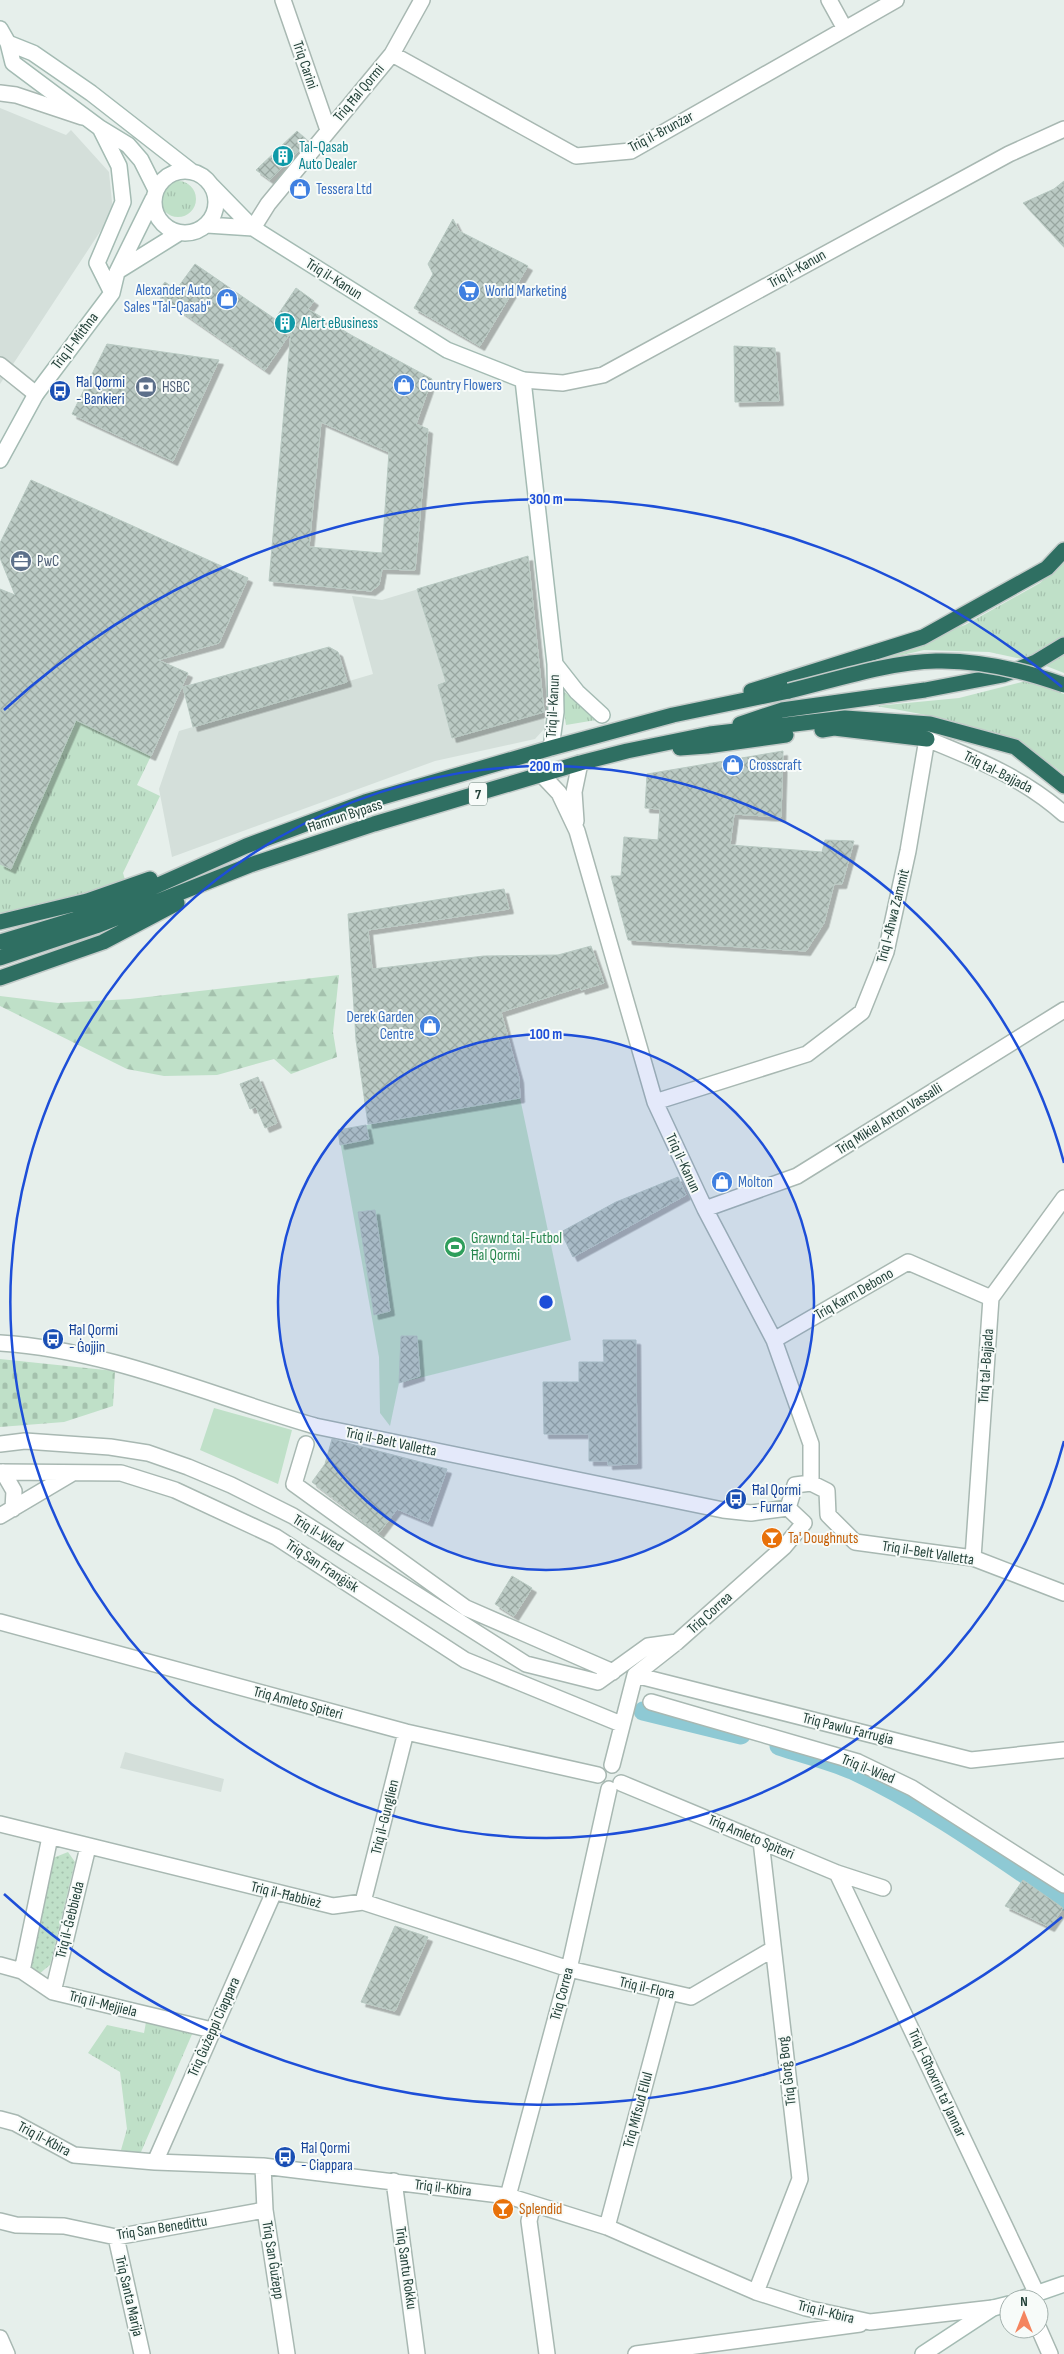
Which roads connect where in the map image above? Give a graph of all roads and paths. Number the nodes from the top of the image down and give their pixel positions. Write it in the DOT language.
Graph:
graph roads {
  1 [pos="283,0"];
  2 [pos="422,0"];
  3 [pos="829,0"];
  4 [pos="896,0"];
  5 [pos="845,28"];
  6 [pos="3,35"];
  7 [pos="392,54"];
  8 [pos="0,93"];
  9 [pos="94,123"];
  10 [pos="1064,129"];
  11 [pos="328,130"];
  12 [pos="191,171"];
  13 [pos="212,186"];
  14 [pos="154,194"];
  15 [pos="207,225"];
  16 [pos="253,228"];
  17 [pos="179,233"];
  18 [pos="117,272"];
  19 [pos="112,293"];
  20 [pos="0,365"];
  21 [pos="523,380"];
  22 [pos="36,394"];
  23 [pos="0,460"];
  24 [pos="1064,550"];
  25 [pos="1064,645"];
  26 [pos="555,664"];
  27 [pos="1064,685"];
  28 [pos="602,715"];
  29 [pos="673,715"];
  30 [pos="710,734"];
  31 [pos="927,739"];
  32 [pos="550,748"];
  33 [pos="627,751"];
  34 [pos="580,763"];
  35 [pos="542,774"];
  36 [pos="1064,786"];
  37 [pos="1064,814"];
  38 [pos="577,831"];
  39 [pos="246,846"];
  40 [pos="250,865"];
  41 [pos="0,922"];
  42 [pos="0,942"];
  43 [pos="0,958"];
  44 [pos="0,978"];
  45 [pos="1064,1010"];
  46 [pos="654,1102"];
  47 [pos="1064,1198"];
  48 [pos="705,1209"];
  49 [pos="991,1298"];
  50 [pos="774,1340"];
  51 [pos="0,1343"];
  52 [pos="0,1444"];
  53 [pos="306,1444"];
  54 [pos="2,1472"];
  55 [pos="71,1474"];
  56 [pos="811,1483"];
  57 [pos="788,1508"];
  58 [pos="7,1512"];
  59 [pos="828,1515"];
  60 [pos="804,1523"];
  61 [pos="973,1558"];
  62 [pos="1064,1594"];
  63 [pos="0,1622"];
  64 [pos="678,1642"];
  65 [pos="613,1672"];
  66 [pos="635,1675"];
  67 [pos="651,1702"];
  68 [pos="621,1724"];
  69 [pos="406,1732"];
  70 [pos="1064,1750"];
  71 [pos="612,1764"];
  72 [pos="598,1776"];
  73 [pos="615,1786"];
  74 [pos="0,1824"];
  75 [pos="50,1837"];
  76 [pos="761,1842"];
  77 [pos="88,1847"];
  78 [pos="837,1873"];
  79 [pos="1064,1885"];
  80 [pos="883,1888"];
  81 [pos="274,1892"];
  82 [pos="363,1902"];
  83 [pos="773,1949"];
  84 [pos="0,1965"];
  85 [pos="569,1969"];
  86 [pos="22,1971"];
  87 [pos="53,1992"];
  88 [pos="669,1994"];
  89 [pos="212,2030"];
  90 [pos="0,2118"];
  91 [pos="155,2162"];
  92 [pos="263,2166"];
  93 [pos="394,2181"];
  94 [pos="508,2196"];
  95 [pos="533,2204"];
  96 [pos="265,2210"];
  97 [pos="0,2221"];
  98 [pos="607,2227"];
  99 [pos="116,2238"];
  100 [pos="1064,2284"];
  101 [pos="1023,2289"];
  102 [pos="1049,2289"];
  103 [pos="756,2292"];
  104 [pos="999,2306"];
  105 [pos="993,2308"];
  106 [pos="870,2322"];
  107 [pos="0,2338"];
  108 [pos="1043,2339"];
  109 [pos="7,2354"];
  110 [pos="142,2354"];
  111 [pos="287,2354"];
  112 [pos="417,2354"];
  113 [pos="546,2354"];
  114 [pos="636,2354"];
  115 [pos="923,2354"];
  116 [pos="1050,2354"];
  1 -- 11 [label="street, Triq Carini"];
  2 -- 7 [label="street, Triq Ħal Qormi"];
  3 -- 5 [label="street"];
  4 -- 5 [label="street, Triq il-Brunżar"];
  5 -- 7 [label="street, Triq il-Brunżar"];
  6 -- 9 [label="street"];
  6 -- 12 [label="street"];
  7 -- 11 [label="street, Triq Ħal Qormi"];
  8 -- 9 [label="street"];
  9 -- 14 [label="street"];
  9 -- 19 [label="street"];
  10 -- 21 [label="street, Triq il-Kanun"];
  11 -- 16 [label="street, Triq Ħal Qormi"];
  12 -- 13 [label="street"];
  12 -- 14 [label="street"];
  13 -- 15 [label="street"];
  13 -- 16 [label="street, Triq il-Kanun"];
  14 -- 17 [label="street"];
  14 -- 18 [label="street, Triq il-Mitħna"];
  15 -- 16 [label="street, Triq il-Kanun"];
  15 -- 17 [label="street"];
  16 -- 21 [label="street, Triq il-Kanun"];
  17 -- 18 [label="street"];
  18 -- 19 [label="street, Triq il-Mitħna"];
  19 -- 22 [label="street, Triq il-Mitħna"];
  20 -- 22 [label="street"];
  21 -- 26 [label="street, Triq il-Kanun"];
  22 -- 23 [label="street, Triq il-Mitħna"];
  24 -- 29 [label="highway"];
  25 -- 30 [label="highway"];
  26 -- 28 [label="street, Triq il-Kanun"];
  26 -- 32 [label="street, Triq il-Kanun"];
  27 -- 29 [label="highway, bridge"];
  29 -- 32 [label="highway, Ħamrun Bypass / 7"];
  30 -- 33 [label="highway, Ħamrun Bypass / 7"];
  30 -- 36 [label="highway"];
  31 -- 33 [label="highway"];
  31 -- 37 [label="street, Triq tal-Bajjada"];
  31 -- 46 [label="street, Triq l-Aħwa Zammit"];
  32 -- 39 [label="highway, Ħamrun Bypass / 7"];
  33 -- 34 [label="highway, Ħamrun Bypass / 7"];
  34 -- 35 [label="highway, Ħamrun Bypass / 7"];
  34 -- 38 [label="street, Triq il-Kanun"];
  35 -- 38 [label="street, Triq il-Kanun"];
  35 -- 40 [label="highway, Ħamrun Bypass / 7"];
  38 -- 46 [label="street, Triq il-Kanun"];
  39 -- 41 [label="highway"];
  39 -- 42 [label="highway, Ħamrun Bypass / 7"];
  40 -- 43 [label="highway, Ħamrun Bypass / 7"];
  40 -- 44 [label="highway"];
  45 -- 48 [label="street, Triq Mikiel Anton Vassalli"];
  46 -- 48 [label="street, Triq il-Kanun"];
  47 -- 49 [label="street"];
  48 -- 50 [label="street, Triq il-Kanun"];
  49 -- 50 [label="street, Triq Karm Debono"];
  49 -- 61 [label="street, Triq tal-Bajjada"];
  50 -- 56 [label="street, Triq il-Kanun"];
  51 -- 57 [label="street, Triq il-Belt Valletta"];
  52 -- 65 [label="street, Triq il-Wied"];
  53 -- 65 [label="street, Triq il-Wied"];
  54 -- 55 [label="street"];
  54 -- 58 [label="street, Triq San Franġisk"];
  55 -- 58 [label="street, Triq San Franġisk"];
  55 -- 68 [label="street, Triq San Franġisk"];
  56 -- 57 [label="street"];
  56 -- 59 [label="street"];
  57 -- 60 [label="street"];
  59 -- 60 [label="street"];
  59 -- 61 [label="street, Triq il-Belt Valletta"];
  60 -- 64 [label="street, Triq Correa"];
  61 -- 62 [label="street, Triq il-Belt Valletta"];
  63 -- 69 [label="street, Triq Amleto Spiteri"];
  64 -- 65 [label="street, Triq il-Wied"];
  64 -- 66 [label="street, Triq Correa"];
  66 -- 68 [label="street"];
  66 -- 70 [label="street, Triq Pawlu Farrugia"];
  67 -- 79 [label="street, Triq il-Wied"];
  68 -- 71 [label="street"];
  69 -- 72 [label="street, Triq Amleto Spiteri"];
  69 -- 82 [label="street, Triq il-Gunglien"];
  71 -- 72 [label="street"];
  71 -- 73 [label="street"];
  72 -- 73 [label="street"];
  73 -- 76 [label="street, Triq Amleto Spiteri"];
  73 -- 85 [label="street, Triq Correa"];
  74 -- 75 [label="street, Triq il-Ħabbież"];
  75 -- 77 [label="street, Triq il-Ħabbież"];
  75 -- 86 [label="street"];
  76 -- 78 [label="street, Triq Amleto Spiteri"];
  76 -- 83 [label="street, Triq Ġorġ Borg"];
  77 -- 81 [label="street, Triq il-Ħabbież"];
  77 -- 87 [label="street, Triq il-Ġebbieda"];
  78 -- 80 [label="street, Triq Amleto Spiteri"];
  78 -- 101 [label="street, Triq l-Għoxrin ta' Jannar"];
  81 -- 82 [label="street, Triq il-Ħabbież"];
  81 -- 89 [label="street, Triq Ġużeppi Ciappara"];
  82 -- 85 [label="street, Triq il-Ħabbież"];
  83 -- 88 [label="street, Triq il-Flora"];
  83 -- 103 [label="street, Triq Ġorġ Borg"];
  84 -- 86 [label="street, Triq il-Mejjiela"];
  85 -- 88 [label="street, Triq il-Flora"];
  85 -- 94 [label="street, Triq Correa"];
  86 -- 87 [label="street, Triq il-Mejjiela"];
  87 -- 89 [label="street, Triq il-Mejjiela"];
  88 -- 98 [label="street, Triq Mifsud Ellul"];
  89 -- 91 [label="street, Triq Ġużeppi Ciappara"];
  90 -- 91 [label="street, Triq il-Kbira"];
  91 -- 92 [label="street, Triq il-Kbira"];
  92 -- 93 [label="street, Triq il-Kbira"];
  92 -- 96 [label="street, Triq San Ġużepp"];
  93 -- 94 [label="street, Triq il-Kbira"];
  93 -- 112 [label="street, Triq Santu Rokku"];
  94 -- 95 [label="street, Triq il-Kbira"];
  95 -- 98 [label="street, Triq il-Kbira"];
  95 -- 113 [label="street"];
  96 -- 99 [label="street, Triq San Benedittu"];
  96 -- 111 [label="street, Triq San Ġużepp"];
  97 -- 99 [label="street, Triq San Benedittu"];
  98 -- 103 [label="street, Triq il-Kbira"];
  99 -- 110 [label="street, Triq Santa Marija"];
  100 -- 102 [label="street"];
  103 -- 106 [label="street, Triq il-Kbira"];
  104 -- 105 [label="street"];
  105 -- 106 [label="street, Triq il-Kbira"];
  105 -- 115 [label="street"];
  106 -- 114 [label="street"];
  107 -- 109 [label="street"];
  108 -- 116 [label="street"];
}
